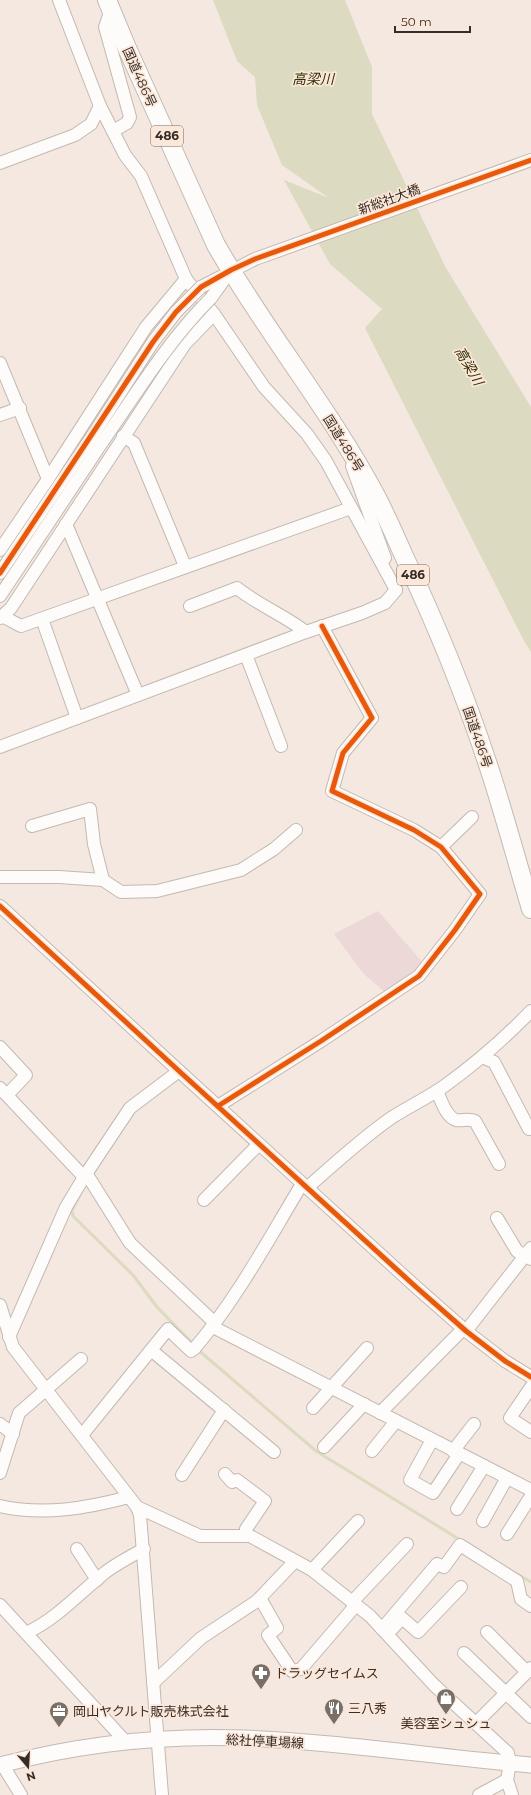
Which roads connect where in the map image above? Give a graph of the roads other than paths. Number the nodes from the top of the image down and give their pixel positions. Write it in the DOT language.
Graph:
graph roads {
  1 [pos="59,0"];
  2 [pos="109,5"];
  3 [pos="100,106"];
  4 [pos="113,131"];
  5 [pos="531,160"];
  6 [pos="0,163"];
  7 [pos="231,270"];
  8 [pos="186,279"];
  9 [pos="214,314"];
  10 [pos="0,363"];
  11 [pos="20,408"];
  12 [pos="0,415"];
  13 [pos="124,436"];
  14 [pos="341,436"];
  15 [pos="98,438"];
  16 [pos="48,479"];
  17 [pos="351,508"];
  18 [pos="66,524"];
  19 [pos="0,550"];
  20 [pos="185,566"];
  21 [pos="0,573"];
  22 [pos="396,590"];
  23 [pos="0,596"];
  24 [pos="98,598"];
  25 [pos="190,606"];
  26 [pos="1,617"];
  27 [pos="42,619"];
  28 [pos="322,626"];
  29 [pos="306,632"];
  30 [pos="246,655"];
  31 [pos="138,695"];
  32 [pos="77,718"];
  33 [pos="282,746"];
  34 [pos="0,747"];
  35 [pos="472,818"];
  36 [pos="32,826"];
  37 [pos="296,830"];
  38 [pos="441,847"];
  39 [pos="0,877"];
  40 [pos="103,880"];
  41 [pos="0,906"];
  42 [pos="531,909"];
  43 [pos="531,1011"];
  44 [pos="0,1048"];
  45 [pos="482,1057"];
  46 [pos="179,1071"];
  47 [pos="3,1091"];
  48 [pos="436,1091"];
  49 [pos="218,1106"];
  50 [pos="529,1128"];
  51 [pos="259,1144"];
  52 [pos="500,1164"];
  53 [pos="85,1175"];
  54 [pos="305,1186"];
  55 [pos="204,1200"];
  56 [pos="497,1218"];
  57 [pos="529,1254"];
  58 [pos="0,1305"];
  59 [pos="214,1325"];
  60 [pos="465,1329"];
  61 [pos="9,1337"];
  62 [pos="367,1348"];
  63 [pos="151,1350"];
  64 [pos="81,1359"];
  65 [pos="531,1377"];
  66 [pos="531,1387"];
  67 [pos="331,1388"];
  68 [pos="46,1390"];
  69 [pos="364,1404"];
  70 [pos="313,1408"];
  71 [pos="224,1410"];
  72 [pos="380,1413"];
  73 [pos="396,1421"];
  74 [pos="0,1424"];
  75 [pos="474,1424"];
  76 [pos="531,1432"];
  77 [pos="13,1434"];
  78 [pos="82,1435"];
  79 [pos="432,1440"];
  80 [pos="324,1447"];
  81 [pos="372,1451"];
  82 [pos="274,1452"];
  83 [pos="456,1453"];
  84 [pos="484,1466"];
  85 [pos="0,1474"];
  86 [pos="224,1474"];
  87 [pos="182,1475"];
  88 [pos="507,1478"];
  89 [pos="531,1490"];
  90 [pos="531,1496"];
  91 [pos="130,1497"];
  92 [pos="0,1506"];
  93 [pos="137,1507"];
  94 [pos="457,1509"];
  95 [pos="358,1521"];
  96 [pos="482,1521"];
  97 [pos="507,1534"];
  98 [pos="247,1536"];
  99 [pos="407,1544"];
  100 [pos="77,1549"];
  101 [pos="144,1549"];
  102 [pos="296,1561"];
  103 [pos="312,1570"];
  104 [pos="97,1580"];
  105 [pos="461,1587"];
  106 [pos="260,1598"];
  107 [pos="354,1603"];
  108 [pos="0,1605"];
  109 [pos="531,1606"];
  110 [pos="384,1632"];
  111 [pos="487,1632"];
  112 [pos="26,1633"];
  113 [pos="464,1653"];
  114 [pos="529,1670"];
  115 [pos="153,1683"];
  116 [pos="506,1693"];
  117 [pos="531,1718"];
  118 [pos="476,1724"];
  119 [pos="157,1739"];
  120 [pos="126,1742"];
  121 [pos="530,1762"];
  122 [pos="510,1763"];
  123 [pos="1,1764"];
  124 [pos="507,1780"];
  125 [pos="21,1795"];
  126 [pos="162,1795"];
  127 [pos="479,1795"];
  128 [pos="512,1795"];
  1 -- 3 [label="street"];
  2 -- 4 [label="street"];
  2 -- 7 [label="highway, 国道486号 / 486"];
  3 -- 4 [label="street"];
  3 -- 6 [label="street"];
  4 -- 8 [label="street"];
  5 -- 7 [label="street, 新総社大橋"];
  7 -- 14 [label="highway, 国道486号 / 486"];
  7 -- 15 [label="street, bridge"];
  7 -- 15 [label="street, 新総社大橋, bridge"];
  8 -- 9 [label="street"];
  8 -- 16 [label="street"];
  9 -- 13 [label="street"];
  9 -- 17 [label="street"];
  10 -- 11 [label="street"];
  11 -- 12 [label="street"];
  11 -- 16 [label="street"];
  13 -- 18 [label="street"];
  13 -- 20 [label="street"];
  14 -- 22 [label="street"];
  14 -- 42 [label="highway, 国道486号 / 486"];
  15 -- 21 [label="street"];
  15 -- 23 [label="street"];
  16 -- 19 [label="street"];
  17 -- 20 [label="street"];
  17 -- 22 [label="street"];
  18 -- 24 [label="street"];
  18 -- 26 [label="street"];
  20 -- 24 [label="street"];
  22 -- 28 [label="street"];
  24 -- 27 [label="street"];
  24 -- 31 [label="street"];
  25 -- 29 [label="street"];
  26 -- 27 [label="street"];
  27 -- 32 [label="street"];
  28 -- 29 [label="street"];
  28 -- 38 [label="street"];
  29 -- 30 [label="street"];
  30 -- 31 [label="street"];
  30 -- 33 [label="street"];
  31 -- 32 [label="street"];
  32 -- 34 [label="street"];
  35 -- 38 [label="street"];
  36 -- 40 [label="street"];
  37 -- 40 [label="street"];
  38 -- 49 [label="street"];
  39 -- 40 [label="street"];
  41 -- 46 [label="street"];
  43 -- 45 [label="street"];
  44 -- 47 [label="street"];
  45 -- 48 [label="street"];
  45 -- 50 [label="street"];
  46 -- 49 [label="street"];
  46 -- 53 [label="street"];
  47 -- 53 [label="street"];
  48 -- 52 [label="street"];
  48 -- 54 [label="street"];
  49 -- 51 [label="street"];
  51 -- 54 [label="street"];
  51 -- 55 [label="street"];
  53 -- 59 [label="street"];
  53 -- 61 [label="street"];
  54 -- 59 [label="street"];
  54 -- 60 [label="street"];
  56 -- 57 [label="street"];
  57 -- 60 [label="street"];
  58 -- 61 [label="street"];
  59 -- 63 [label="street"];
  59 -- 67 [label="street"];
  60 -- 65 [label="street"];
  60 -- 72 [label="street"];
  61 -- 68 [label="street"];
  62 -- 67 [label="street"];
  63 -- 71 [label="street"];
  63 -- 78 [label="street"];
  64 -- 68 [label="street"];
  66 -- 76 [label="street"];
  67 -- 69 [label="street"];
  67 -- 70 [label="street"];
  68 -- 77 [label="street"];
  68 -- 78 [label="street"];
  69 -- 72 [label="street"];
  69 -- 80 [label="street"];
  71 -- 82 [label="street"];
  71 -- 87 [label="street"];
  72 -- 73 [label="street"];
  73 -- 79 [label="street"];
  73 -- 81 [label="street"];
  74 -- 77 [label="street"];
  75 -- 83 [label="street"];
  77 -- 85 [label="street"];
  78 -- 91 [label="street"];
  79 -- 83 [label="street"];
  79 -- 83 [label="street"];
  83 -- 84 [label="street"];
  84 -- 88 [label="street"];
  84 -- 94 [label="street"];
  86 -- 98 [label="street"];
  88 -- 89 [label="street"];
  88 -- 96 [label="street"];
  90 -- 97 [label="street"];
  91 -- 92 [label="street"];
  91 -- 93 [label="street"];
  93 -- 98 [label="street"];
  93 -- 101 [label="street"];
  95 -- 103 [label="street"];
  98 -- 102 [label="street"];
  99 -- 107 [label="street"];
  100 -- 104 [label="street"];
  101 -- 104 [label="street"];
  101 -- 115 [label="street"];
  102 -- 103 [label="street"];
  102 -- 106 [label="street"];
  103 -- 107 [label="street"];
  104 -- 112 [label="street"];
  105 -- 110 [label="street"];
  106 -- 107 [label="street"];
  106 -- 115 [label="street"];
  107 -- 110 [label="street"];
  108 -- 112 [label="street"];
  109 -- 110 [label="street"];
  110 -- 118 [label="street"];
  111 -- 114 [label="street"];
  112 -- 120 [label="street"];
  113 -- 116 [label="street"];
  114 -- 116 [label="street"];
  115 -- 119 [label="street"];
  116 -- 117 [label="street"];
  116 -- 118 [label="street"];
  118 -- 122 [label="street"];
  119 -- 120 [label="main road, 総社停車場線"];
  119 -- 122 [label="main road, 総社停車場線"];
  119 -- 126 [label="street"];
  120 -- 123 [label="main road, 総社停車場線"];
  121 -- 122 [label="main road, 総社停車場線"];
  122 -- 124 [label="street"];
  123 -- 125 [label="street"];
  124 -- 127 [label="street"];
  124 -- 128 [label="street"];
}
